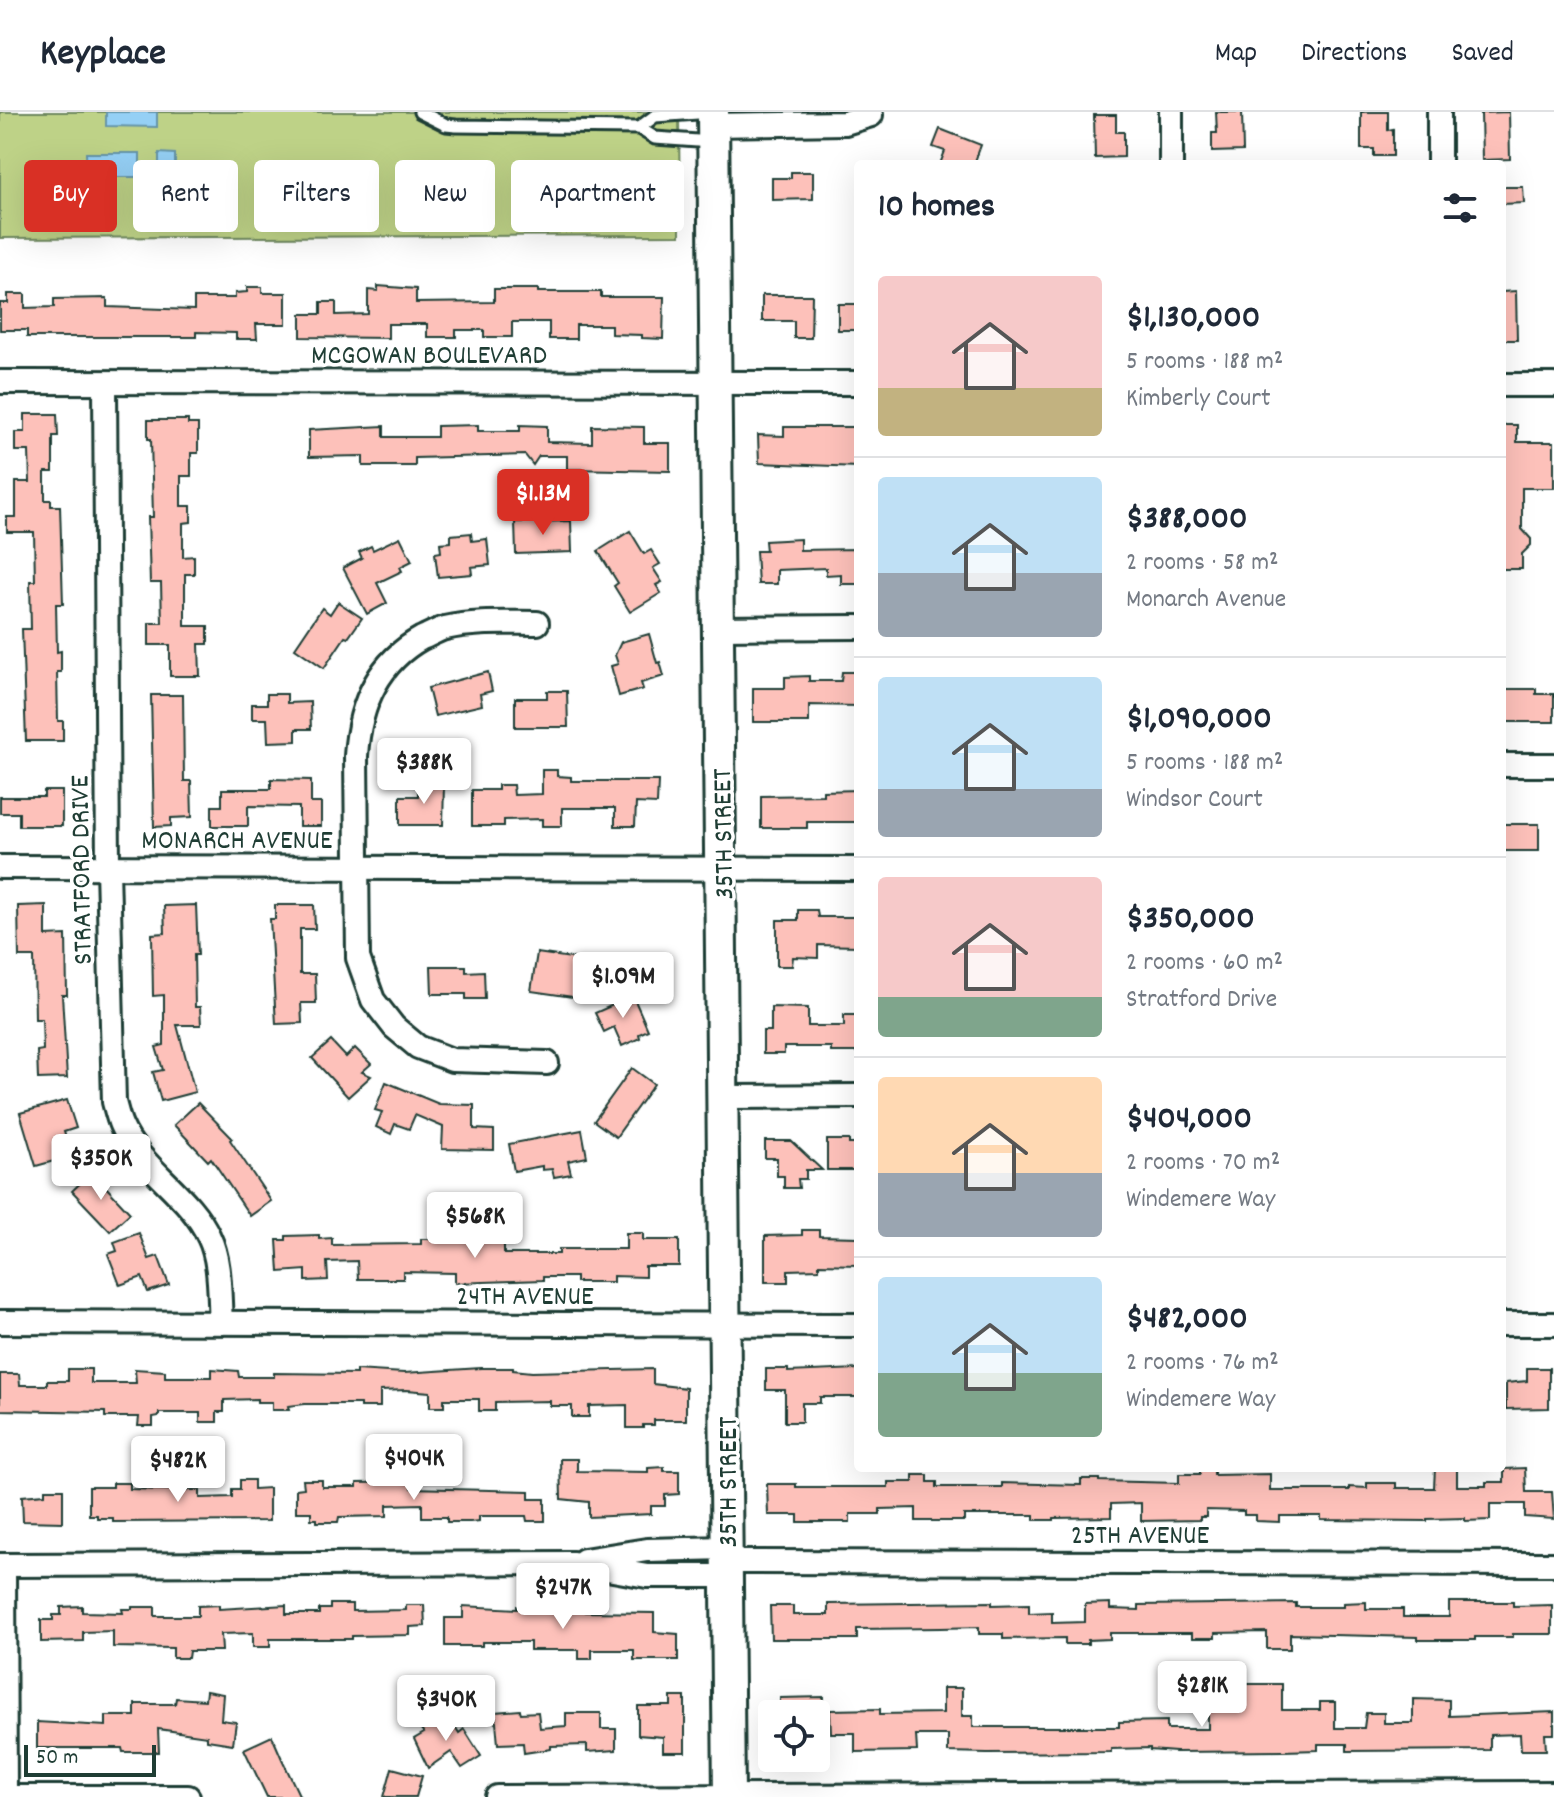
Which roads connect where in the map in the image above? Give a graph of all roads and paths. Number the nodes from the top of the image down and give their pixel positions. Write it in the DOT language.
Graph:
graph roads {
  1 [pos="420,112"];
  2 [pos="1171,112"];
  3 [pos="1439,112"];
  4 [pos="871,115"];
  5 [pos="713,123"];
  6 [pos="639,128"];
  7 [pos="1171,160"];
  8 [pos="1439,160"];
  9 [pos="0,382"];
  10 [pos="105,383"];
  11 [pos="716,383"];
  12 [pos="854,383"];
  13 [pos="1506,385"];
  14 [pos="1554,385"];
  15 [pos="537,623"];
  16 [pos="854,627"];
  17 [pos="719,628"];
  18 [pos="1506,765"];
  19 [pos="1554,765"];
  20 [pos="0,867"];
  21 [pos="108,868"];
  22 [pos="357,868"];
  23 [pos="721,869"];
  24 [pos="854,869"];
  25 [pos="547,1063"];
  26 [pos="854,1096"];
  27 [pos="724,1097"];
  28 [pos="0,1322"];
  29 [pos="221,1322"];
  30 [pos="1506,1324"];
  31 [pos="1554,1324"];
  32 [pos="725,1325"];
  33 [pos="854,1325"];
  34 [pos="726,1562"];
  35 [pos="1554,1564"];
  36 [pos="2,1565"];
  37 [pos="1554,1793"];
  38 [pos="729,1796"];
  39 [pos="5,1797"];
  40 [pos="188,1797"];
  41 [pos="497,1797"];
  1 -- 6 [label="lane"];
  2 -- 7 [label="street"];
  3 -- 8 [label="street"];
  4 -- 5 [label="street"];
  5 -- 6 [label="lane"];
  5 -- 6 [label="lane"];
  5 -- 11 [label="street, 35TH STREET"];
  9 -- 10 [label="street, MCGOWAN BOULEVARD"];
  10 -- 11 [label="street, MCGOWAN BOULEVARD"];
  10 -- 21 [label="street, STRATFORD DRIVE"];
  11 -- 12 [label="street, MCGOWAN BOULEVARD"];
  11 -- 17 [label="street, 35TH STREET"];
  13 -- 14 [label="street"];
  15 -- 22 [label="street"];
  16 -- 17 [label="street"];
  17 -- 23 [label="street, 35TH STREET"];
  18 -- 19 [label="street"];
  20 -- 21 [label="street, MONARCH AVENUE"];
  21 -- 22 [label="street, MONARCH AVENUE"];
  21 -- 29 [label="street, STRATFORD DRIVE"];
  22 -- 23 [label="street, MONARCH AVENUE"];
  22 -- 25 [label="street"];
  23 -- 24 [label="street, MONARCH AVENUE"];
  23 -- 27 [label="street, 35TH STREET"];
  26 -- 27 [label="street"];
  27 -- 32 [label="street, 35TH STREET"];
  28 -- 29 [label="street, 24TH AVENUE"];
  29 -- 32 [label="street, 24TH AVENUE"];
  30 -- 31 [label="street"];
  32 -- 33 [label="street, 24TH AVENUE"];
  32 -- 34 [label="street, 35TH STREET"];
  34 -- 35 [label="street, 25TH AVENUE"];
  34 -- 36 [label="street, 25TH AVENUE"];
  34 -- 38 [label="street, 35TH STREET"];
  36 -- 39 [label="street"];
  37 -- 38 [label="street"];
  38 -- 41 [label="street"];
  39 -- 40 [label="street"];
}
